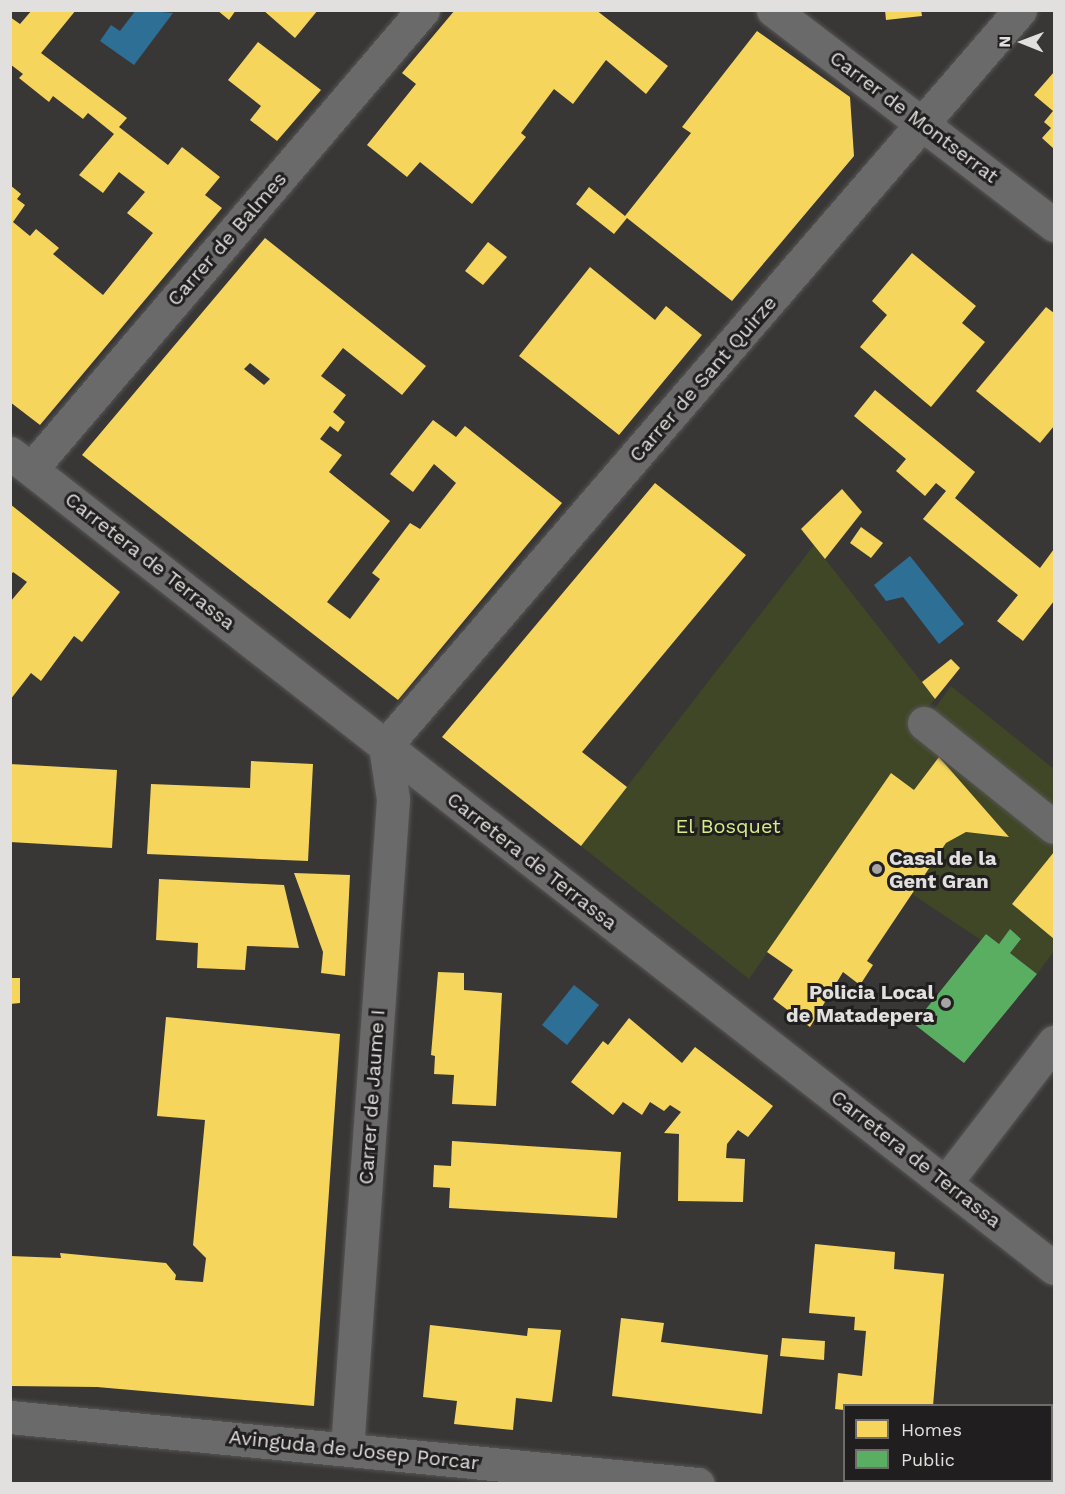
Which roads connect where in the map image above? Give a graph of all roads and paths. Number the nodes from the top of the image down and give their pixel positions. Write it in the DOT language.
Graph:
graph roads {
  1 [pos="423,10"];
  2 [pos="773,10"];
  3 [pos="1020,10"];
  4 [pos="924,125"];
  5 [pos="1054,225"];
  6 [pos="21,460"];
  7 [pos="924,723"];
  8 [pos="385,746"];
  9 [pos="1054,827"];
  10 [pos="1054,1042"];
  11 [pos="946,1182"];
  12 [pos="1054,1268"];
  13 [pos="10,1417"];
  14 [pos="347,1449"];
  15 [pos="698,1484"];
  1 -- 6 [label="street, Carrer de Balmes"];
  2 -- 4 [label="street, Carrer de Montserrat"];
  3 -- 4 [label="street, Carrer de Sant Quirze"];
  4 -- 5 [label="street, Carrer de Montserrat"];
  4 -- 8 [label="street, Carrer de Sant Quirze"];
  6 -- 8 [label="street, Carretera de Terrassa"];
  7 -- 9 [label="street"];
  8 -- 11 [label="street, Carretera de Terrassa"];
  8 -- 14 [label="street, Carrer de Jaume I"];
  10 -- 11 [label="street"];
  11 -- 12 [label="street, Carretera de Terrassa"];
  13 -- 14 [label="street, Avinguda de Josep Porcar"];
  14 -- 15 [label="street, Avinguda de Josep Porcar"];
}
